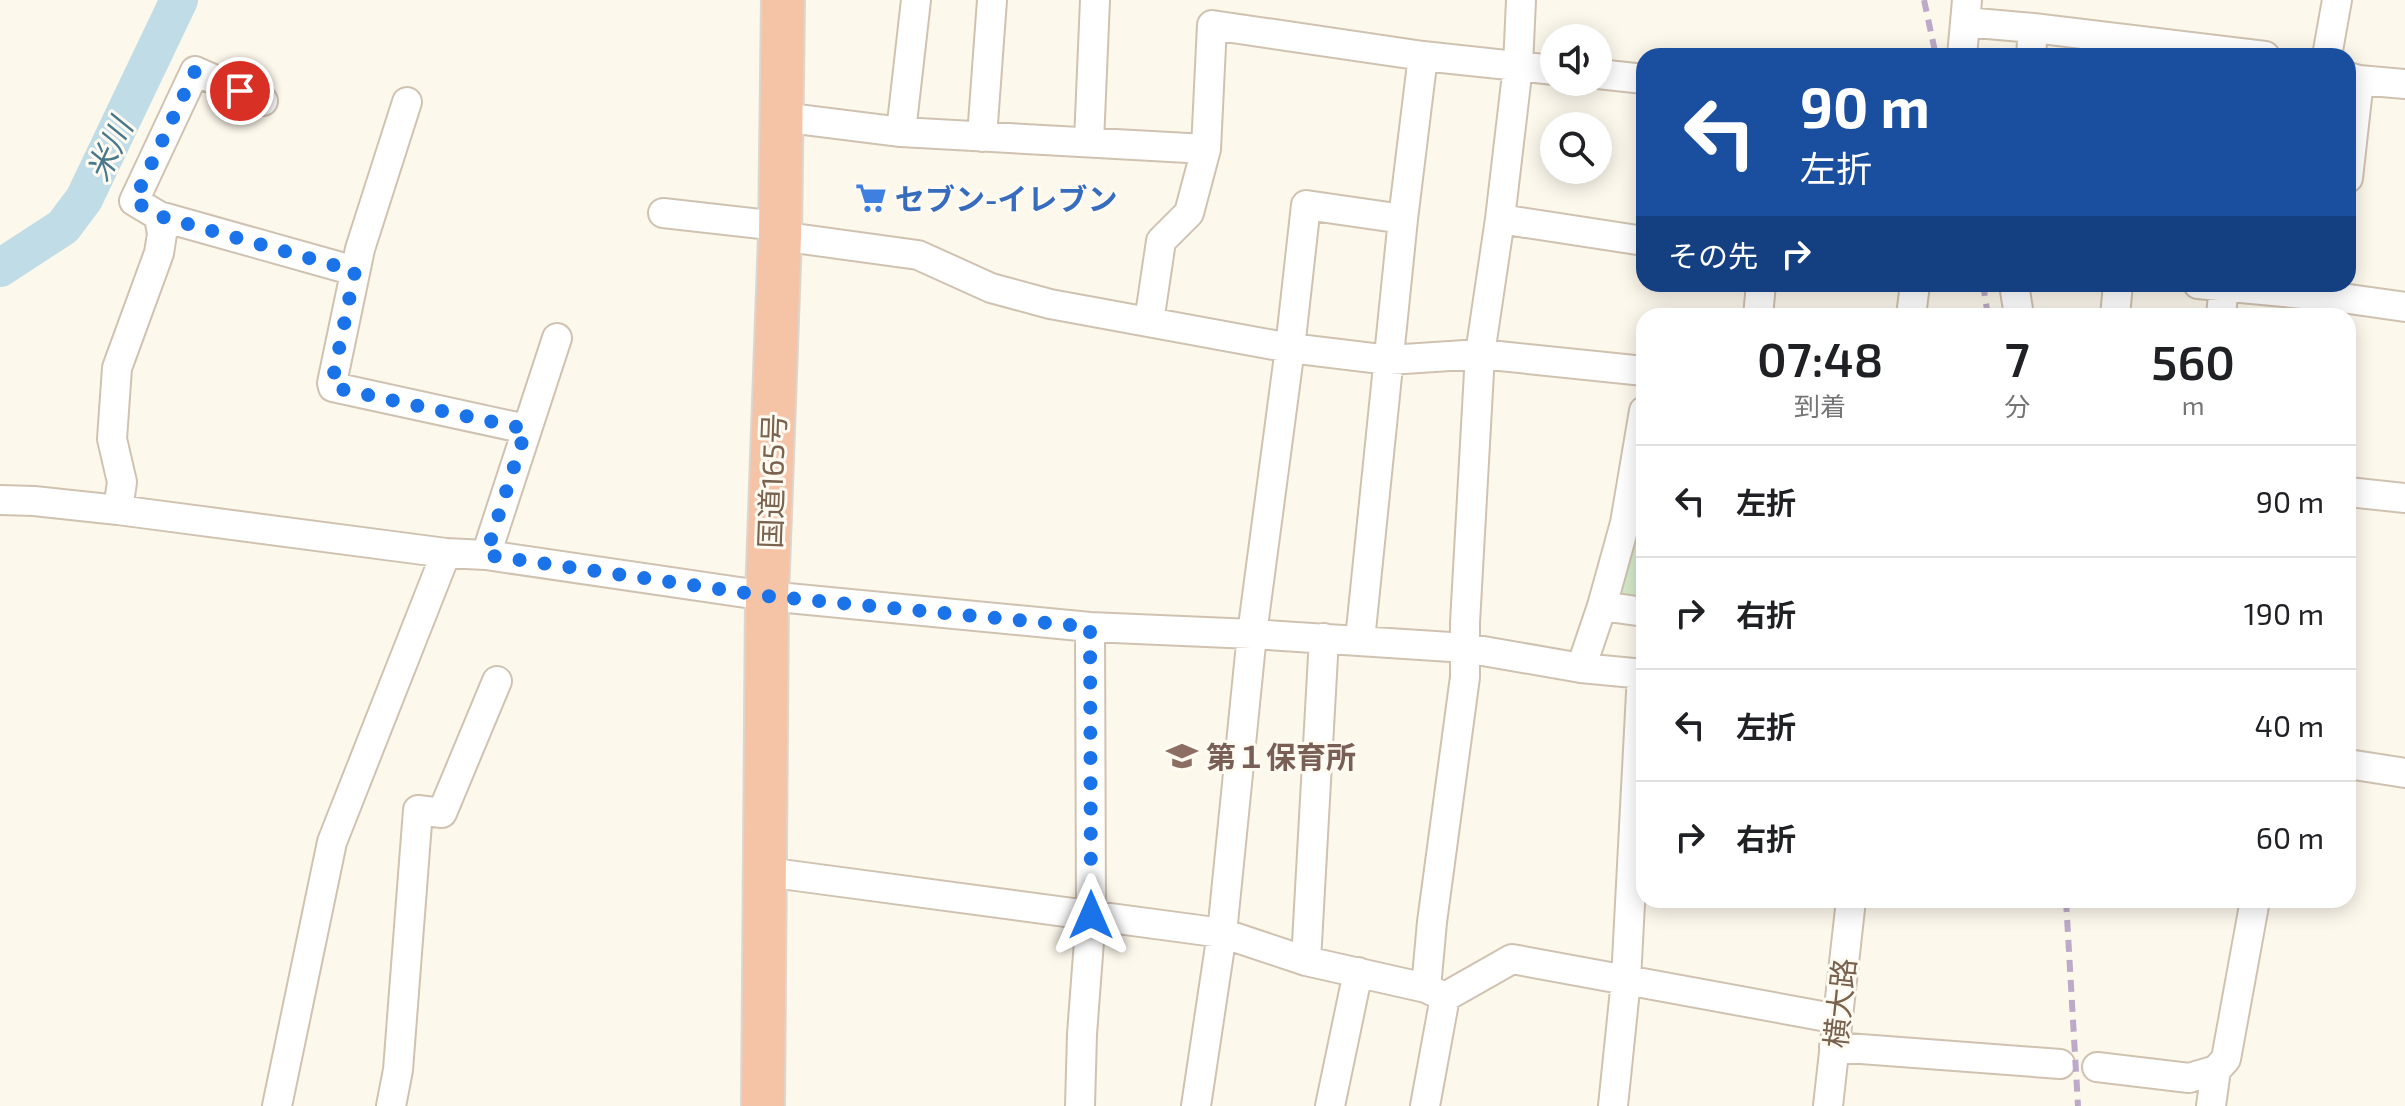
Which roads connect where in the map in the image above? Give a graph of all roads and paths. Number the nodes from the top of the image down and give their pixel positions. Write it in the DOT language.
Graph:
graph roads {
  1 [pos="783,0"];
  2 [pos="916,0"];
  3 [pos="992,0"];
  4 [pos="1095,0"];
  5 [pos="1521,0"];
  6 [pos="2337,0"];
  7 [pos="1966,11"];
  8 [pos="2033,28"];
  9 [pos="1963,48"];
  10 [pos="2032,48"];
  11 [pos="2141,48"];
  12 [pos="2328,48"];
  13 [pos="1423,56"];
  14 [pos="1518,66"];
  15 [pos="1540,68"];
  16 [pos="1612,76"];
  17 [pos="1636,78"];
  18 [pos="2356,78"];
  19 [pos="2405,84"];
  20 [pos="263,101"];
  21 [pos="407,102"];
  22 [pos="781,117"];
  23 [pos="901,132"];
  24 [pos="982,137"];
  25 [pos="1089,142"];
  26 [pos="1206,149"];
  27 [pos="663,213"];
  28 [pos="159,216"];
  29 [pos="1403,219"];
  30 [pos="1500,219"];
  31 [pos="779,231"];
  32 [pos="1636,240"];
  33 [pos="355,271"];
  34 [pos="2275,292"];
  35 [pos="2335,299"];
  36 [pos="2405,307"];
  37 [pos="1149,322"];
  38 [pos="557,338"];
  39 [pos="1290,348"];
  40 [pos="1480,354"];
  41 [pos="1389,360"];
  42 [pos="1636,370"];
  43 [pos="526,429"];
  44 [pos="1636,458"];
  45 [pos="2356,493"];
  46 [pos="2405,498"];
  47 [pos="0,500"];
  48 [pos="118,510"];
  49 [pos="446,553"];
  50 [pos="486,555"];
  51 [pos="767,596"];
  52 [pos="1602,606"];
  53 [pos="1636,611"];
  54 [pos="1090,627"];
  55 [pos="1252,634"];
  56 [pos="1324,638"];
  57 [pos="1360,640"];
  58 [pos="1466,648"];
  59 [pos="1581,668"];
  60 [pos="1636,673"];
  61 [pos="497,681"];
  62 [pos="2356,765"];
  63 [pos="2405,773"];
  64 [pos="1636,800"];
  65 [pos="766,872"];
  66 [pos="1850,908"];
  67 [pos="2254,908"];
  68 [pos="1091,915"];
  69 [pos="1222,933"];
  70 [pos="1306,961"];
  71 [pos="1358,972"];
  72 [pos="1626,980"];
  73 [pos="1436,992"];
  74 [pos="1838,1019"];
  75 [pos="1834,1047"];
  76 [pos="2060,1064"];
  77 [pos="2097,1067"];
  78 [pos="2216,1070"];
  79 [pos="277,1106"];
  80 [pos="391,1106"];
  81 [pos="763,1106"];
  82 [pos="1080,1106"];
  83 [pos="1196,1106"];
  84 [pos="1330,1106"];
  85 [pos="1425,1106"];
  86 [pos="1613,1106"];
  87 [pos="1828,1106"];
  88 [pos="2211,1106"];
  1 -- 22 [label="highway, 国道165号"];
  2 -- 23 [label="street"];
  3 -- 24 [label="street"];
  4 -- 25 [label="street"];
  5 -- 14 [label="street"];
  6 -- 12 [label="street"];
  7 -- 8 [label="street"];
  7 -- 9 [label="street"];
  8 -- 10 [label="street"];
  8 -- 11 [label="street"];
  13 -- 14 [label="street"];
  13 -- 26 [label="street"];
  13 -- 29 [label="street"];
  14 -- 15 [label="street"];
  14 -- 30 [label="street"];
  16 -- 17 [label="street"];
  18 -- 19 [label="street"];
  20 -- 28 [label="street"];
  21 -- 33 [label="street"];
  22 -- 23 [label="street"];
  22 -- 31 [label="highway, 国道165号"];
  23 -- 24 [label="street"];
  24 -- 25 [label="street"];
  25 -- 26 [label="street"];
  26 -- 37 [label="street"];
  27 -- 31 [label="street"];
  28 -- 33 [label="street"];
  28 -- 48 [label="street"];
  29 -- 39 [label="street"];
  29 -- 41 [label="street"];
  30 -- 32 [label="street"];
  30 -- 40 [label="street"];
  31 -- 37 [label="street"];
  31 -- 51 [label="highway, 国道165号"];
  33 -- 43 [label="street"];
  34 -- 35 [label="street"];
  35 -- 36 [label="street"];
  37 -- 39 [label="street"];
  38 -- 43 [label="street"];
  39 -- 41 [label="street"];
  39 -- 55 [label="street"];
  40 -- 41 [label="street"];
  40 -- 42 [label="street"];
  40 -- 58 [label="street"];
  41 -- 57 [label="street"];
  43 -- 50 [label="street"];
  44 -- 52 [label="street"];
  45 -- 46 [label="street"];
  47 -- 48 [label="street"];
  48 -- 49 [label="street"];
  49 -- 50 [label="street"];
  49 -- 79 [label="street"];
  50 -- 51 [label="street"];
  51 -- 54 [label="street"];
  51 -- 65 [label="highway, 国道165号"];
  52 -- 53 [label="street"];
  52 -- 59 [label="street"];
  54 -- 55 [label="street"];
  54 -- 68 [label="street"];
  55 -- 56 [label="street"];
  55 -- 69 [label="street"];
  56 -- 57 [label="street"];
  56 -- 70 [label="street"];
  57 -- 58 [label="street"];
  58 -- 59 [label="street"];
  58 -- 73 [label="street"];
  59 -- 60 [label="street"];
  61 -- 80 [label="street"];
  62 -- 63 [label="street"];
  64 -- 72 [label="street"];
  65 -- 68 [label="street"];
  65 -- 81 [label="highway, 国道165号"];
  66 -- 74 [label="street, 横大路"];
  67 -- 78 [label="street"];
  68 -- 69 [label="street"];
  68 -- 82 [label="street"];
  69 -- 70 [label="street"];
  69 -- 83 [label="street"];
  70 -- 71 [label="street"];
  71 -- 73 [label="street"];
  71 -- 84 [label="street"];
  72 -- 73 [label="street"];
  72 -- 74 [label="street"];
  72 -- 86 [label="street"];
  73 -- 85 [label="street"];
  74 -- 75 [label="street, 横大路"];
  75 -- 76 [label="street"];
  75 -- 87 [label="street, 横大路"];
  77 -- 78 [label="street"];
  78 -- 88 [label="street"];
}
